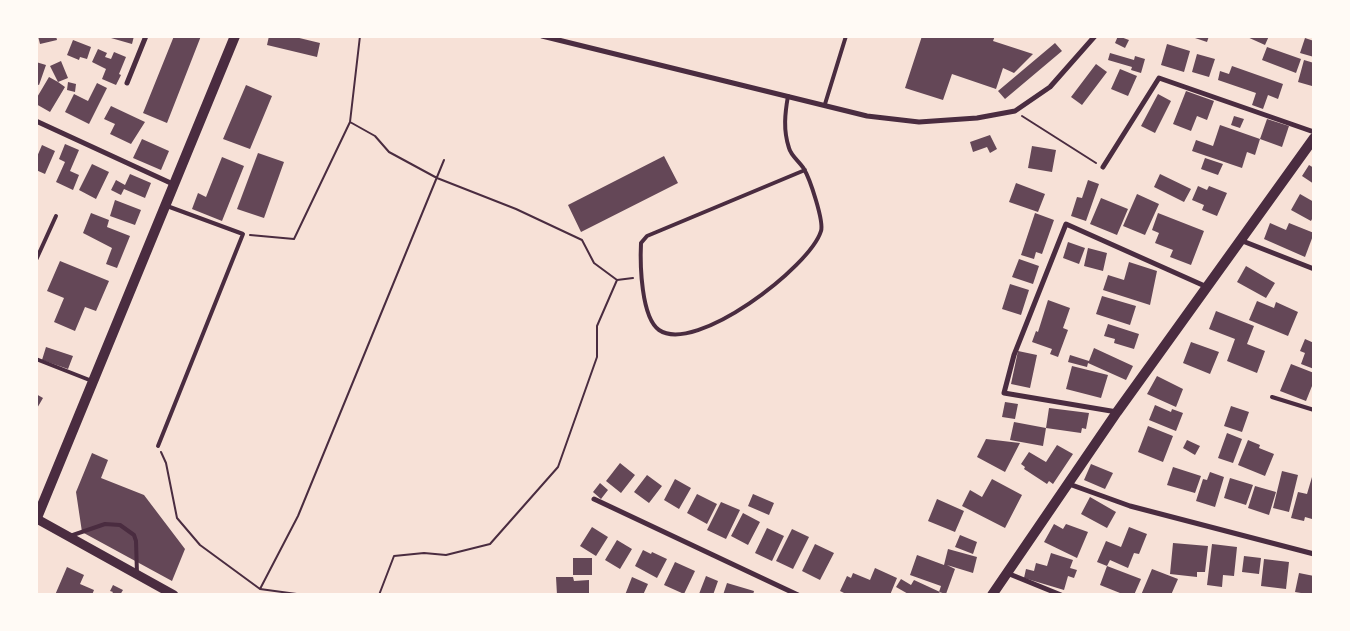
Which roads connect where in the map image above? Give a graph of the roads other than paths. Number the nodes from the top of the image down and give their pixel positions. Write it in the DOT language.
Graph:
graph roads {
  1 [pos="146,36"];
  2 [pos="235,36"];
  3 [pos="542,36"];
  4 [pos="846,36"];
  5 [pos="1095,36"];
  6 [pos="127,83"];
  7 [pos="788,96"];
  8 [pos="825,104"];
  9 [pos="36,121"];
  10 [pos="1314,132"];
  11 [pos="1314,138"];
  12 [pos="1103,167"];
  13 [pos="805,170"];
  14 [pos="175,185"];
  15 [pos="167,206"];
  16 [pos="56,216"];
  17 [pos="1240,240"];
  18 [pos="36,260"];
  19 [pos="1314,270"];
  20 [pos="1207,287"];
  21 [pos="36,359"];
  22 [pos="94,382"];
  23 [pos="1272,397"];
  24 [pos="1314,410"];
  25 [pos="1117,412"];
  26 [pos="158,446"];
  27 [pos="1069,484"];
  28 [pos="594,499"];
  29 [pos="37,520"];
  30 [pos="68,536"];
  31 [pos="1314,554"];
  32 [pos="1008,573"];
  33 [pos="137,574"];
  34 [pos="174,595"];
  35 [pos="798,595"];
  36 [pos="992,595"];
  37 [pos="1061,595"];
  1 -- 6 [label="street"];
  2 -- 14 [label="main road"];
  3 -- 7 [label="street"];
  4 -- 8 [label="lane"];
  5 -- 8 [label="street"];
  7 -- 8 [label="street"];
  7 -- 13 [label="lane"];
  9 -- 14 [label="street"];
  10 -- 12 [label="street"];
  11 -- 17 [label="main road"];
  13 -- 13 [label="lane"];
  14 -- 15 [label="main road"];
  15 -- 22 [label="main road"];
  15 -- 26 [label="lane"];
  16 -- 18 [label="lane"];
  17 -- 19 [label="street"];
  17 -- 20 [label="main road"];
  20 -- 25 [label="main road"];
  20 -- 25 [label="street"];
  21 -- 22 [label="lane"];
  22 -- 29 [label="main road"];
  23 -- 24 [label="lane"];
  25 -- 27 [label="main road"];
  27 -- 31 [label="street"];
  27 -- 32 [label="main road"];
  28 -- 35 [label="street"];
  29 -- 30 [label="street"];
  30 -- 33 [label="street"];
  30 -- 33 [label="lane"];
  32 -- 36 [label="main road"];
  32 -- 37 [label="street"];
  33 -- 34 [label="street"];
}
